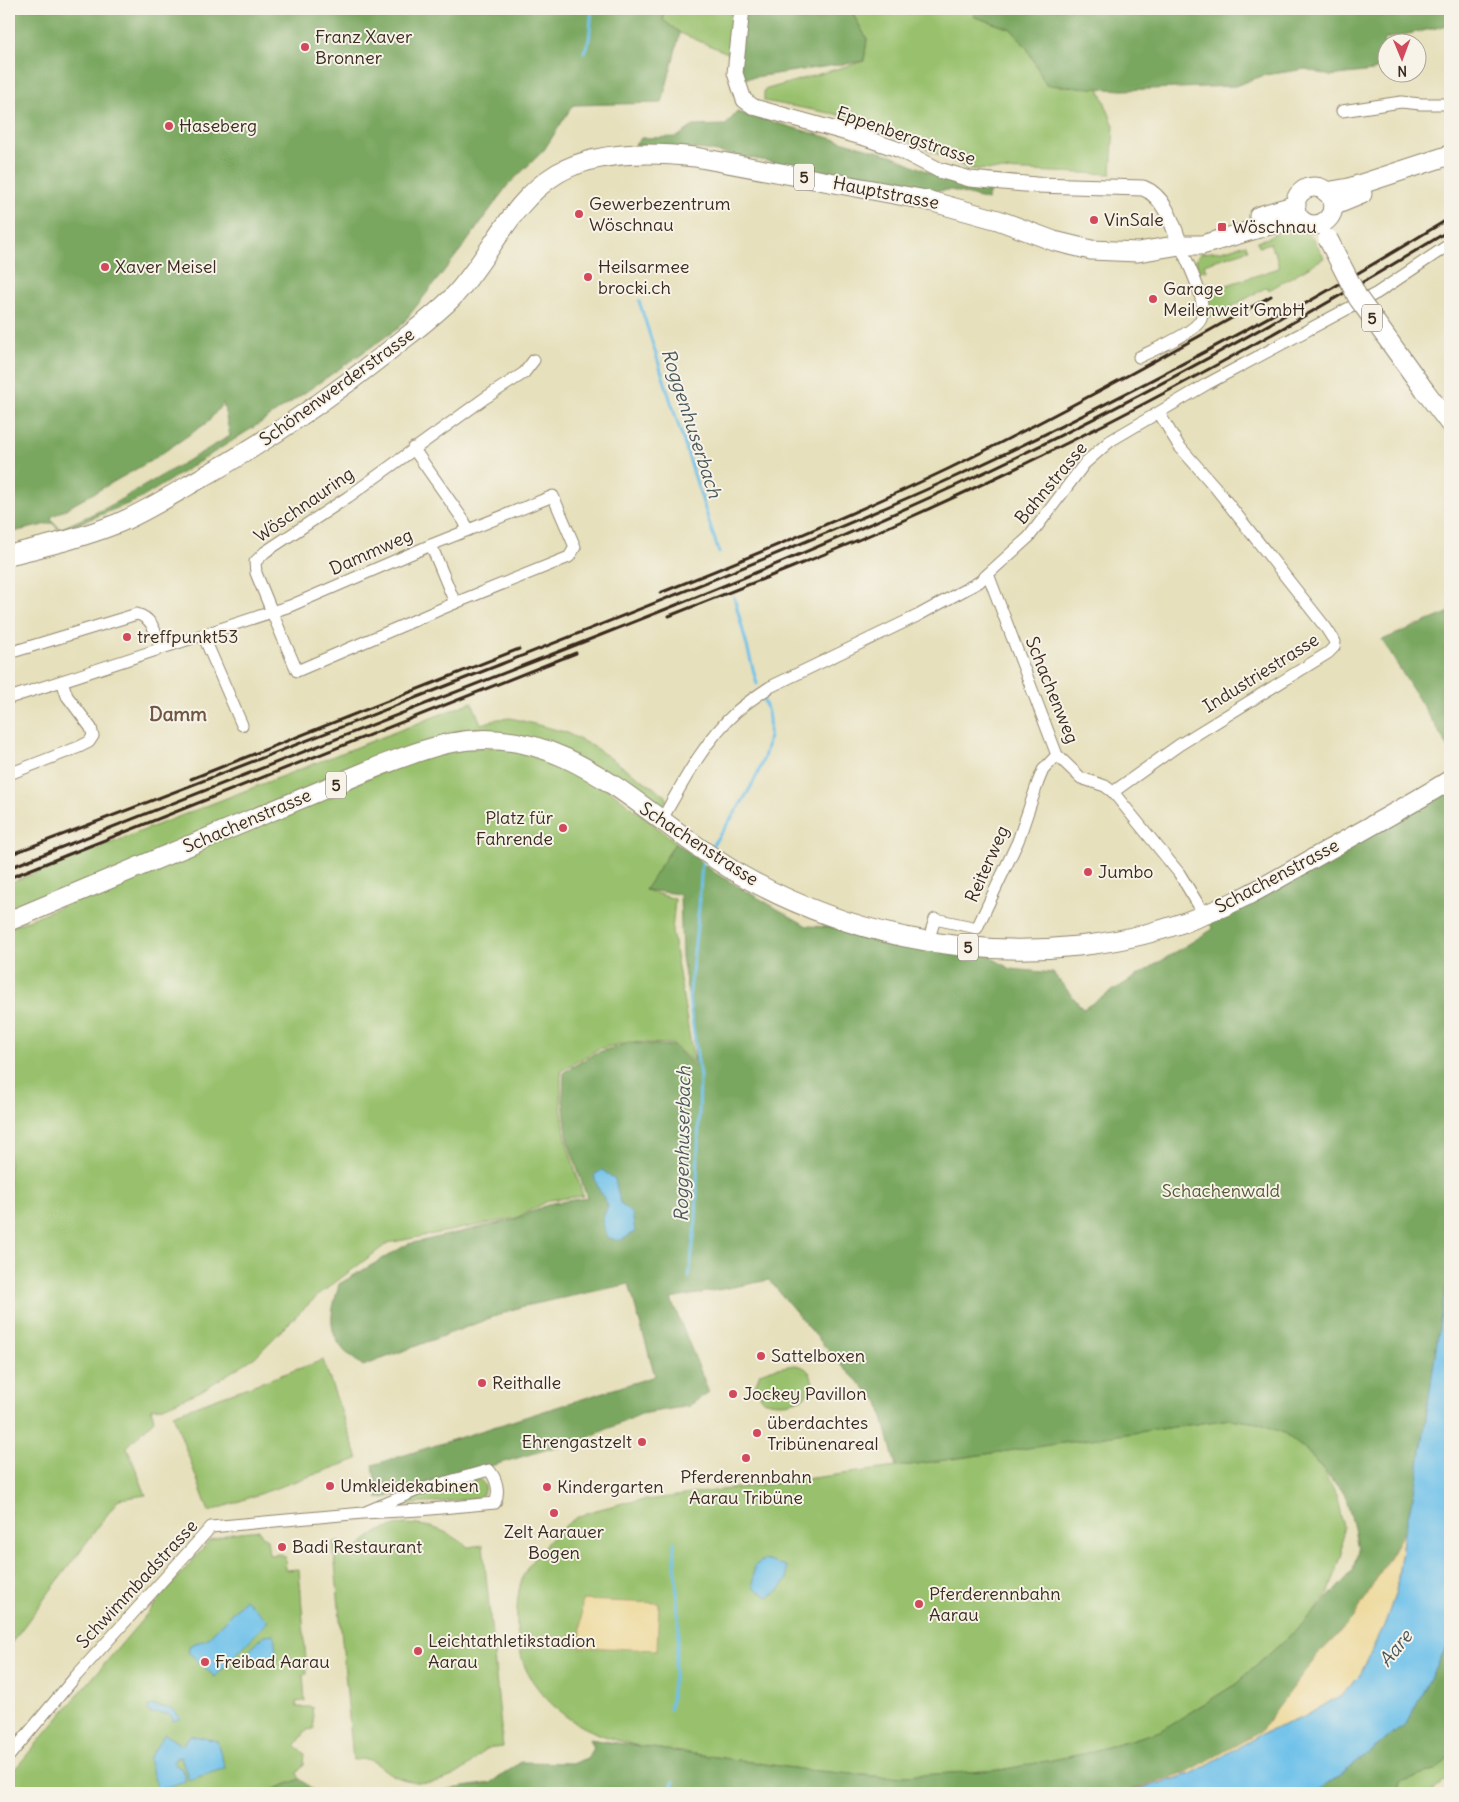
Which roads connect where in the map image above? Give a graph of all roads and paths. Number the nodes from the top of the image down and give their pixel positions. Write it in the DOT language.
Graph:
graph roads {
  1 [pos="742,9"];
  2 [pos="1450,104"];
  3 [pos="1342,111"];
  4 [pos="1450,155"];
  5 [pos="1450,165"];
  6 [pos="1329,199"];
  7 [pos="515,212"];
  8 [pos="1298,212"];
  9 [pos="1325,231"];
  10 [pos="1450,244"];
  11 [pos="1180,245"];
  12 [pos="1139,357"];
  13 [pos="534,360"];
  14 [pos="1158,413"];
  15 [pos="1450,424"];
  16 [pos="413,448"];
  17 [pos="552,496"];
  18 [pos="468,530"];
  19 [pos="431,544"];
  20 [pos="9,555"];
  21 [pos="988,574"];
  22 [pos="454,603"];
  23 [pos="272,612"];
  24 [pos="203,635"];
  25 [pos="161,648"];
  26 [pos="9,653"];
  27 [pos="62,682"];
  28 [pos="9,698"];
  29 [pos="242,725"];
  30 [pos="1057,755"];
  31 [pos="9,774"];
  32 [pos="1450,780"];
  33 [pos="1113,792"];
  34 [pos="661,820"];
  35 [pos="1204,914"];
  36 [pos="9,921"];
  37 [pos="928,941"];
  38 [pos="362,1513"];
  39 [pos="9,1756"];
  1 -- 11 [label="street, Eppenbergstrasse"];
  2 -- 3 [label="street"];
  4 -- 6 [label="main road"];
  5 -- 6 [label="main road"];
  6 -- 8 [label="main road"];
  6 -- 9 [label="main road"];
  7 -- 11 [label="main road, Hauptstrasse / 5"];
  7 -- 20 [label="main road, Schönenwerderstrasse / 5"];
  8 -- 9 [label="main road"];
  8 -- 11 [label="main road, Hauptstrasse / 5"];
  9 -- 15 [label="main road, 5, bridge"];
  10 -- 14 [label="street, Bahnstrasse"];
  11 -- 12 [label="street"];
  13 -- 16 [label="street, Wöschnauring"];
  14 -- 21 [label="street, Bahnstrasse"];
  14 -- 33 [label="street, Industriestrasse"];
  16 -- 18 [label="street"];
  16 -- 23 [label="street, Wöschnauring"];
  17 -- 18 [label="street, Dammweg"];
  17 -- 22 [label="street, Wöschnauring"];
  18 -- 19 [label="street, Dammweg"];
  19 -- 22 [label="street"];
  19 -- 23 [label="street, Dammweg"];
  21 -- 30 [label="street, Schachenweg"];
  21 -- 34 [label="street, Bahnstrasse"];
  22 -- 23 [label="street, Wöschnauring"];
  23 -- 24 [label="street, Dammweg"];
  24 -- 25 [label="street, Dammweg"];
  24 -- 29 [label="street"];
  25 -- 26 [label="street"];
  25 -- 27 [label="street, Dammweg"];
  27 -- 28 [label="street, Dammweg"];
  27 -- 31 [label="street"];
  30 -- 33 [label="street, Schachenweg"];
  30 -- 37 [label="street, Reiterweg"];
  32 -- 35 [label="main road, Schachenstrasse / 5"];
  33 -- 35 [label="street"];
  34 -- 36 [label="main road, Schachenstrasse / 5"];
  34 -- 37 [label="main road, Schachenstrasse / 5"];
  35 -- 37 [label="main road, Schachenstrasse / 5"];
  38 -- 38 [label="street, Schwimmbadstrasse"];
  38 -- 39 [label="street, Schwimmbadstrasse"];
}
